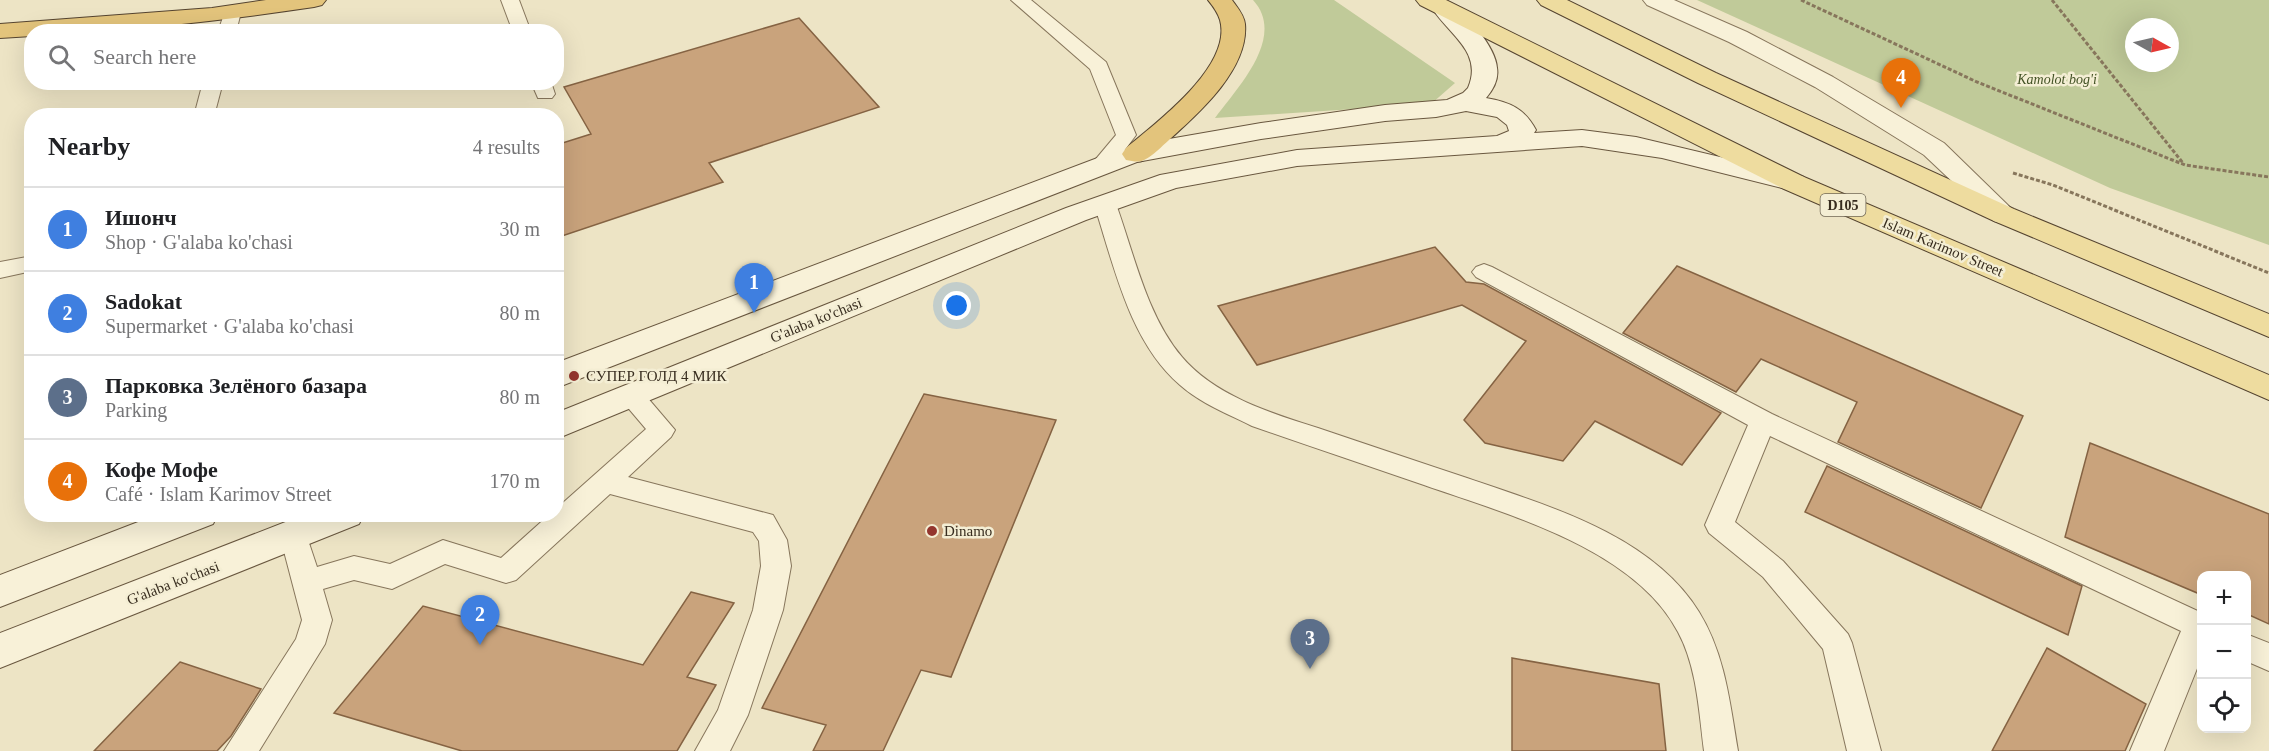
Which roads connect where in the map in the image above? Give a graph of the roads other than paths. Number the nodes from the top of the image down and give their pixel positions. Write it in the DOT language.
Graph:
graph roads {
  1 [pos="173,0"];
  2 [pos="314,0"];
  3 [pos="510,0"];
  4 [pos="1020,0"];
  5 [pos="1220,0"];
  6 [pos="1549,0"];
  7 [pos="1654,0"];
  8 [pos="1437,5"];
  9 [pos="229,22"];
  10 [pos="39,24"];
  11 [pos="178,24"];
  12 [pos="519,24"];
  13 [pos="24,27"];
  14 [pos="24,30"];
  15 [pos="0,31"];
  16 [pos="211,90"];
  17 [pos="1464,103"];
  18 [pos="206,108"];
  19 [pos="1500,144"];
  20 [pos="1136,154"];
  21 [pos="1101,166"];
  22 [pos="1794,183"];
  23 [pos="1090,209"];
  24 [pos="2004,215"];
  25 [pos="24,265"];
  26 [pos="0,270"];
  27 [pos="1484,272"];
  28 [pos="2269,326"];
  29 [pos="564,373"];
  30 [pos="2269,388"];
  31 [pos="631,396"];
  32 [pos="1763,421"];
  33 [pos="564,424"];
  34 [pos="605,482"];
  35 [pos="564,519"];
  36 [pos="179,522"];
  37 [pos="327,522"];
  38 [pos="561,522"];
  39 [pos="294,536"];
  40 [pos="307,582"];
  41 [pos="0,591"];
  42 [pos="2198,625"];
  43 [pos="2197,633"];
  44 [pos="2251,649"];
  45 [pos="0,651"];
  46 [pos="2269,657"];
  47 [pos="241,751"];
  48 [pos="712,751"];
  49 [pos="1721,751"];
  50 [pos="1864,751"];
  51 [pos="2147,751"];
  1 -- 10 [label="highway"];
  2 -- 9 [label="highway"];
  3 -- 12 [label="lane"];
  4 -- 21 [label="lane"];
  5 -- 20 [label="highway"];
  6 -- 24 [label="main road"];
  7 -- 24 [label="main road"];
  8 -- 17 [label="main road"];
  8 -- 22 [label="main road, Islam Karimov Street / D105"];
  9 -- 11 [label="highway"];
  13 -- 15 [label="highway"];
  14 -- 15 [label="highway"];
  16 -- 18 [label="lane"];
  17 -- 19 [label="main road"];
  17 -- 20 [label="main road"];
  19 -- 22 [label="main road, G'alaba ko'chasi"];
  19 -- 23 [label="main road, G'alaba ko'chasi"];
  20 -- 21 [label="main road"];
  21 -- 29 [label="main road"];
  22 -- 30 [label="main road, Islam Karimov Street / D105"];
  23 -- 31 [label="main road, G'alaba ko'chasi"];
  23 -- 49 [label="lane"];
  24 -- 28 [label="main road"];
  25 -- 26 [label="lane"];
  27 -- 32 [label="lane"];
  31 -- 33 [label="main road, G'alaba ko'chasi"];
  31 -- 34 [label="lane"];
  32 -- 42 [label="lane"];
  32 -- 50 [label="lane"];
  34 -- 35 [label="lane"];
  34 -- 48 [label="lane"];
  36 -- 41 [label="main road"];
  37 -- 39 [label="main road, G'alaba ko'chasi"];
  38 -- 40 [label="lane"];
  39 -- 40 [label="lane"];
  39 -- 45 [label="main road, G'alaba ko'chasi"];
  40 -- 47 [label="lane"];
  43 -- 51 [label="lane"];
  44 -- 46 [label="lane"];
}
